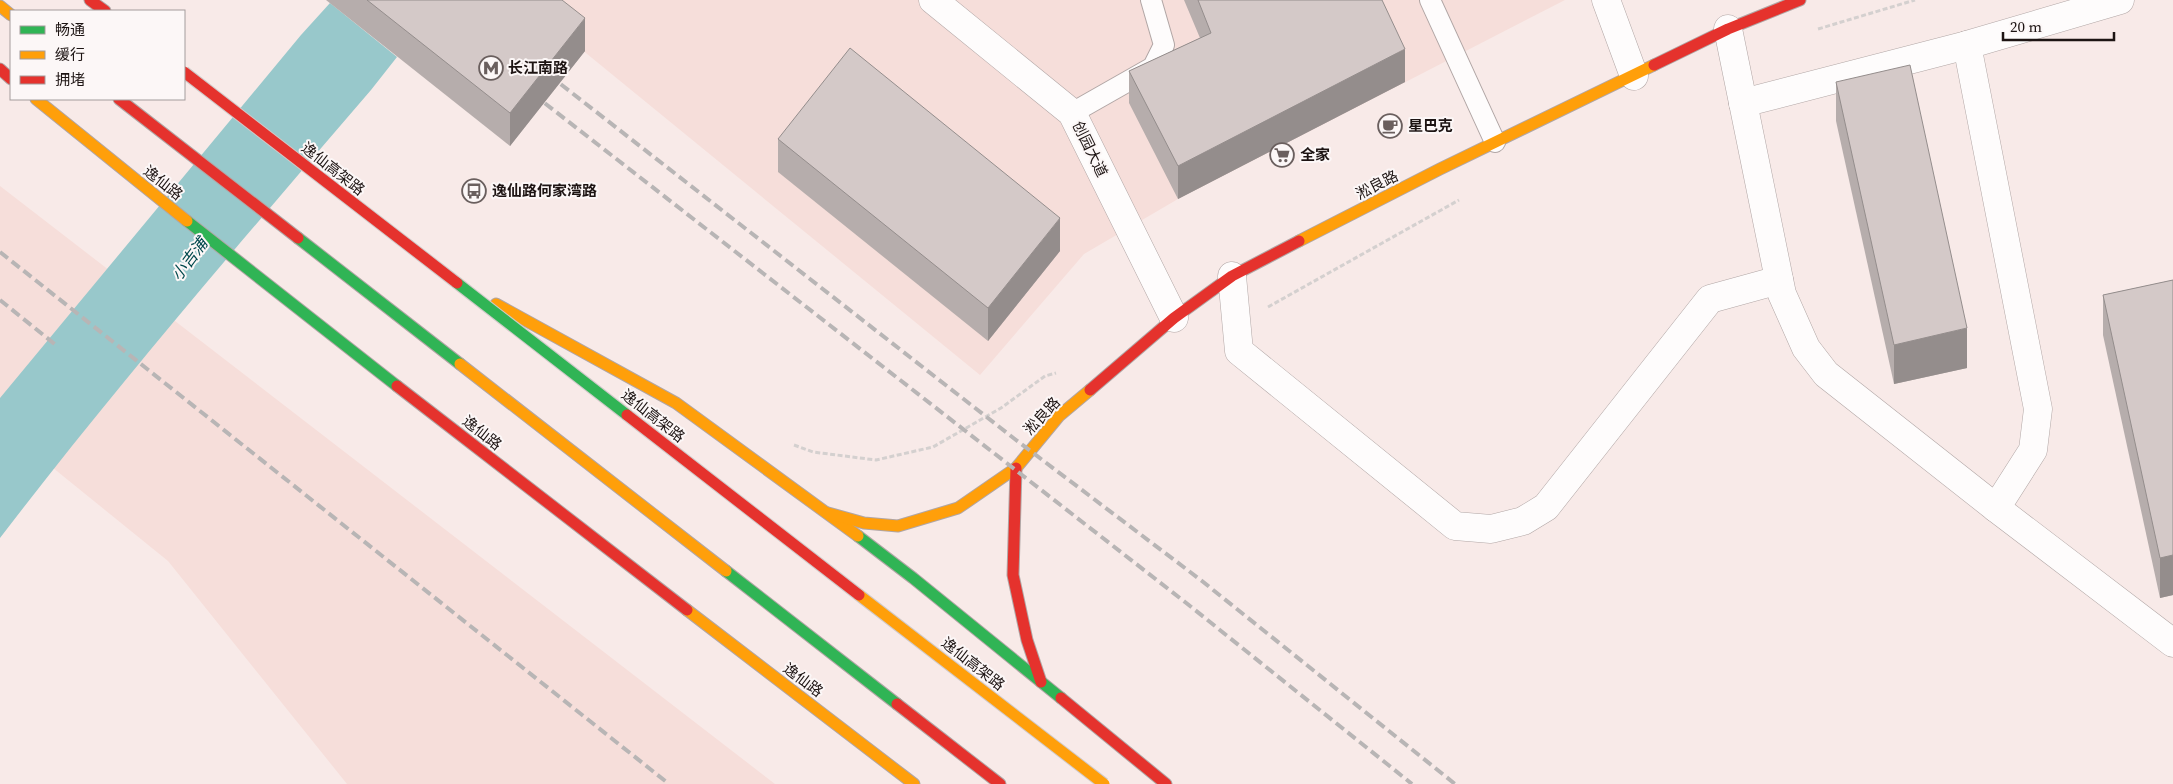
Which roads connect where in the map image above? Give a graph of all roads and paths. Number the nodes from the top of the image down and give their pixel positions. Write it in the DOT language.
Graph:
graph roads {
  1 [pos="90,0"];
  2 [pos="100,0"];
  3 [pos="933,0"];
  4 [pos="1151,0"];
  5 [pos="1430,0"];
  6 [pos="1606,0"];
  7 [pos="1800,0"];
  8 [pos="1915,0"];
  9 [pos="2120,0"];
  10 [pos="0,6"];
  11 [pos="103,10"];
  12 [pos="112,10"];
  13 [pos="10,14"];
  14 [pos="1728,29"];
  15 [pos="1814,31"];
  16 [pos="1967,45"];
  17 [pos="0,69"];
  18 [pos="185,73"];
  19 [pos="185,73"];
  20 [pos="1634,76"];
  21 [pos="10,78"];
  22 [pos="37,100"];
  23 [pos="120,100"];
  24 [pos="1743,103"];
  25 [pos="1072,113"];
  26 [pos="1495,142"];
  27 [pos="1461,198"];
  28 [pos="1232,276"];
  29 [pos="1779,280"];
  30 [pos="492,301"];
  31 [pos="1265,308"];
  32 [pos="1174,318"];
  33 [pos="1064,371"];
  34 [pos="786,442"];
  35 [pos="1016,468"];
  36 [pos="1996,508"];
  37 [pos="828,513"];
  38 [pos="2173,644"];
  39 [pos="1041,682"];
  40 [pos="914,784"];
  41 [pos="1000,784"];
  42 [pos="1096,784"];
  43 [pos="1104,784"];
  44 [pos="1166,784"];
  1 -- 11 [label="main road"];
  2 -- 12 [label="main road"];
  3 -- 25 [label="street, 创园大道"];
  4 -- 25 [label="lane"];
  5 -- 26 [label="lane"];
  6 -- 20 [label="street"];
  7 -- 14 [label="main road, 淞良路"];
  8 -- 15 [label="path"];
  9 -- 16 [label="street"];
  10 -- 13 [label="main road"];
  14 -- 20 [label="main road, 淞良路"];
  14 -- 24 [label="street"];
  16 -- 24 [label="street"];
  16 -- 36 [label="street"];
  17 -- 21 [label="main road"];
  18 -- 30 [label="main road, bridge"];
  19 -- 43 [label="main road, 逸仙高架路, bridge"];
  20 -- 26 [label="main road, 淞良路"];
  22 -- 40 [label="main road, 逸仙路"];
  23 -- 41 [label="main road"];
  24 -- 29 [label="street"];
  25 -- 32 [label="street, 创园大道"];
  26 -- 28 [label="main road, 淞良路"];
  27 -- 31 [label="path"];
  28 -- 29 [label="street"];
  28 -- 32 [label="main road, 淞良路"];
  29 -- 36 [label="street"];
  30 -- 37 [label="main road"];
  30 -- 42 [label="main road"];
  32 -- 35 [label="main road, 淞良路"];
  33 -- 34 [label="path"];
  35 -- 37 [label="main road, 淞良路"];
  35 -- 39 [label="main road"];
  36 -- 38 [label="street"];
  37 -- 39 [label="main road"];
  39 -- 44 [label="main road"];
}
